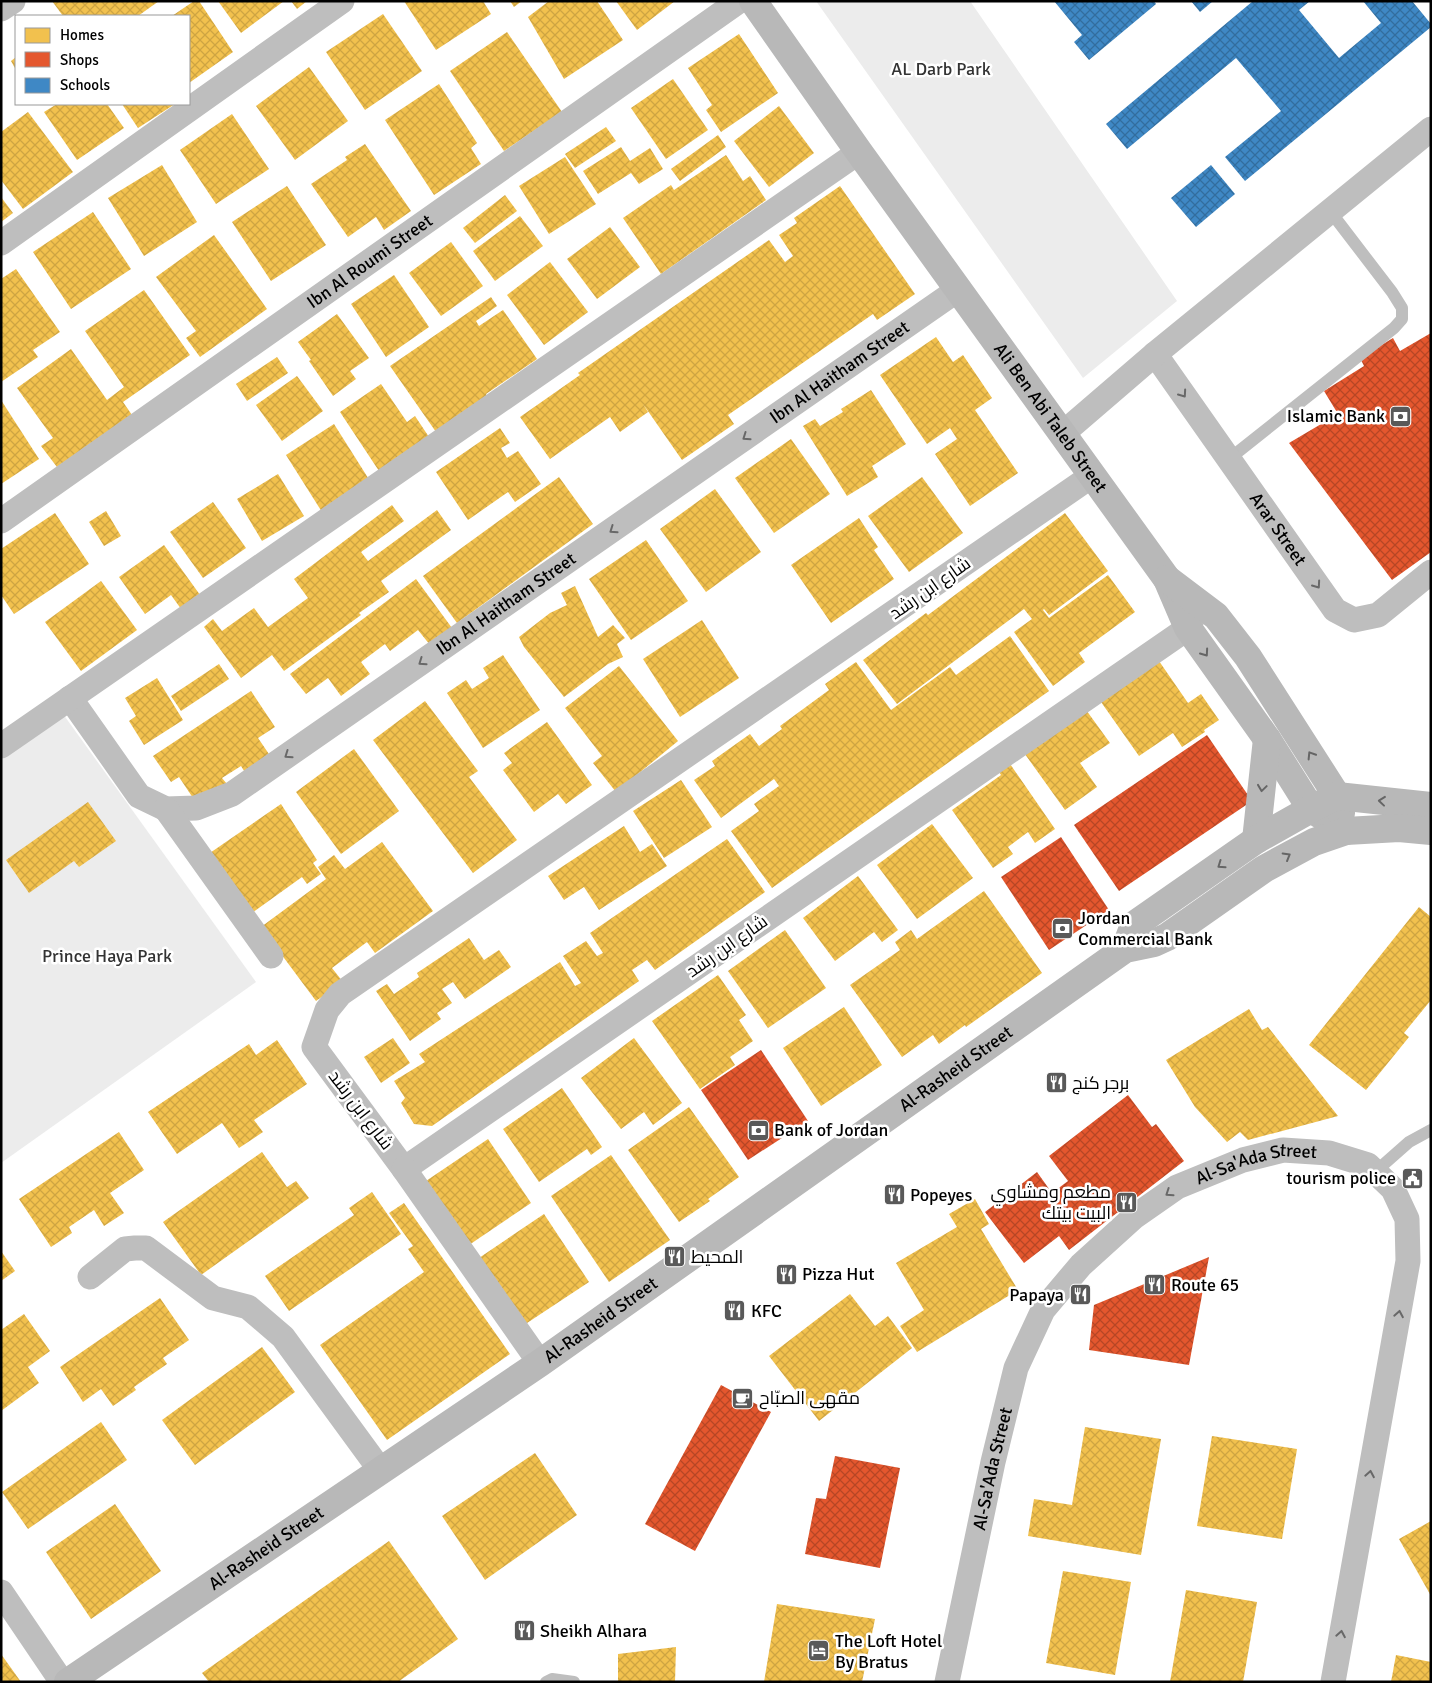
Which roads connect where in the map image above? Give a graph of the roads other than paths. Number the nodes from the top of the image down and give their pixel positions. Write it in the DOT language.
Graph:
graph roads {
  1 [pos="12,1"];
  2 [pos="342,1"];
  3 [pos="739,1"];
  4 [pos="753,1"];
  5 [pos="1,9"];
  6 [pos="1431,129"];
  7 [pos="859,152"];
  8 [pos="1330,211"];
  9 [pos="1,243"];
  10 [pos="959,289"];
  11 [pos="1156,354"];
  12 [pos="1062,434"];
  13 [pos="1228,459"];
  14 [pos="1093,475"];
  15 [pos="1,520"];
  16 [pos="1431,572"];
  17 [pos="1167,579"];
  18 [pos="1199,602"];
  19 [pos="1188,628"];
  20 [pos="70,698"];
  21 [pos="1267,739"];
  22 [pos="1,746"];
  23 [pos="1337,796"];
  24 [pos="1431,806"];
  25 [pos="166,809"];
  26 [pos="1311,809"];
  27 [pos="1346,831"];
  28 [pos="1431,831"];
  29 [pos="1256,840"];
  30 [pos="1125,949"];
  31 [pos="271,956"];
  32 [pos="1431,1130"];
  33 [pos="404,1168"];
  34 [pos="1375,1172"];
  35 [pos="90,1277"];
  36 [pos="540,1363"];
  37 [pos="380,1471"];
  38 [pos="1,1592"];
  39 [pos="62,1682"];
  40 [pos="68,1682"];
  41 [pos="546,1682"];
  42 [pos="574,1682"];
  43 [pos="947,1682"];
  44 [pos="1333,1682"];
  1 -- 5 [label="street"];
  2 -- 9 [label="street"];
  3 -- 15 [label="street, Ibn Al Roumi Street"];
  4 -- 7 [label="main road, Ali Ben Abi Taleb Street"];
  6 -- 8 [label="street"];
  7 -- 10 [label="main road, Ali Ben Abi Taleb Street"];
  7 -- 20 [label="street"];
  8 -- 11 [label="street"];
  8 -- 13 [label="lane"];
  10 -- 12 [label="main road, Ali Ben Abi Taleb Street"];
  10 -- 25 [label="street, Ibn Al Haitham Street, one-way"];
  11 -- 12 [label="street"];
  11 -- 13 [label="street, Arar Street, one-way"];
  12 -- 14 [label="main road, Ali Ben Abi Taleb Street"];
  13 -- 16 [label="street, Arar Street, one-way"];
  14 -- 17 [label="main road, Ali Ben Abi Taleb Street"];
  14 -- 33 [label="street, شارع ابن رشد"];
  17 -- 18 [label="main road"];
  17 -- 19 [label="main road, Ali Ben Abi Taleb Street"];
  18 -- 19 [label="street"];
  23 -- 18 [label="main road, one-way"];
  19 -- 21 [label="main road, Ali Ben Abi Taleb Street, one-way"];
  19 -- 33 [label="street, شارع ابن رشد"];
  20 -- 22 [label="street"];
  20 -- 25 [label="street, Ibn Al Haitham Street"];
  21 -- 26 [label="main road, Ali Ben Abi Taleb Street"];
  21 -- 29 [label="main road, one-way"];
  24 -- 23 [label="main road, one-way"];
  23 -- 26 [label="main road"];
  23 -- 27 [label="main road"];
  25 -- 31 [label="street"];
  26 -- 27 [label="main road, Ali Ben Abi Taleb Street"];
  26 -- 29 [label="main road"];
  27 -- 28 [label="main road, Al-Rasheid Street"];
  30 -- 27 [label="main road, Al-Rasheid Street, one-way"];
  29 -- 30 [label="main road, one-way"];
  30 -- 36 [label="main road, Al-Rasheid Street"];
  32 -- 34 [label="lane"];
  33 -- 36 [label="street"];
  34 -- 43 [label="street, Al-Sa'Ada Street, one-way"];
  44 -- 34 [label="street, Al-Sa'Ada Street, one-way"];
  35 -- 37 [label="street"];
  36 -- 37 [label="main road, Al-Rasheid Street"];
  37 -- 40 [label="main road, Al-Rasheid Street"];
  38 -- 39 [label="street"];
  41 -- 42 [label="lane"];
}
